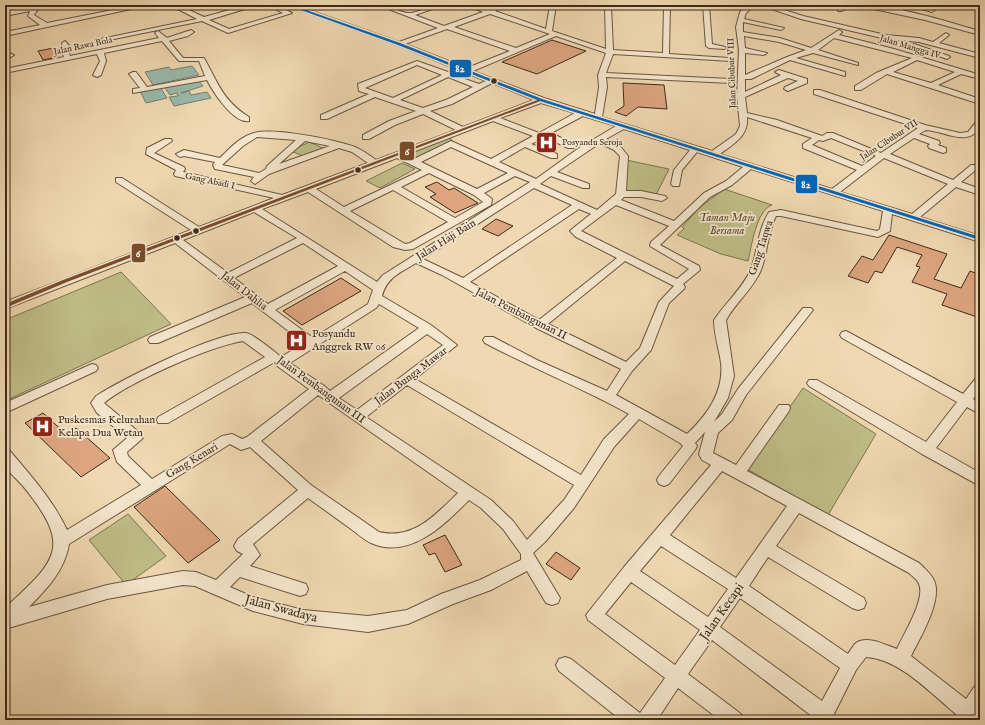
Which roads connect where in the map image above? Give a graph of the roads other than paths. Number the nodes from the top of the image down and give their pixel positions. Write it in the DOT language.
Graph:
graph roads {
  1 [pos="147,5"];
  2 [pos="173,5"];
  3 [pos="200,5"];
  4 [pos="255,5"];
  5 [pos="271,5"];
  6 [pos="289,5"];
  7 [pos="381,5"];
  8 [pos="441,5"];
  9 [pos="469,5"];
  10 [pos="502,5"];
  11 [pos="553,5"];
  12 [pos="608,5"];
  13 [pos="667,5"];
  14 [pos="706,5"];
  15 [pos="752,5"];
  16 [pos="763,5"];
  17 [pos="849,5"];
  18 [pos="858,5"];
  19 [pos="893,5"];
  20 [pos="910,5"];
  21 [pos="963,5"];
  22 [pos="36,6"];
  23 [pos="790,8"];
  24 [pos="980,9"];
  25 [pos="840,10"];
  26 [pos="883,10"];
  27 [pos="932,10"];
  28 [pos="489,12"];
  29 [pos="782,12"];
  30 [pos="182,13"];
  31 [pos="5,14"];
  32 [pos="410,15"];
  33 [pos="800,17"];
  34 [pos="204,19"];
  35 [pos="956,19"];
  36 [pos="741,20"];
  37 [pos="830,24"];
  38 [pos="947,24"];
  39 [pos="45,25"];
  40 [pos="787,26"];
  41 [pos="446,27"];
  42 [pos="157,28"];
  43 [pos="845,28"];
  44 [pos="191,32"];
  45 [pos="821,32"];
  46 [pos="552,33"];
  47 [pos="5,34"];
  48 [pos="741,34"];
  49 [pos="980,34"];
  50 [pos="946,35"];
  51 [pos="834,36"];
  52 [pos="770,38"];
  53 [pos="104,39"];
  54 [pos="896,39"];
  55 [pos="165,40"];
  56 [pos="980,41"];
  57 [pos="65,43"];
  58 [pos="399,44"];
  59 [pos="934,44"];
  60 [pos="723,48"];
  61 [pos="515,50"];
  62 [pos="742,50"];
  63 [pos="811,51"];
  64 [pos="100,52"];
  65 [pos="610,52"];
  66 [pos="764,53"];
  67 [pos="666,56"];
  68 [pos="980,56"];
  69 [pos="947,57"];
  70 [pos="68,58"];
  71 [pos="789,58"];
  72 [pos="729,60"];
  73 [pos="914,60"];
  74 [pos="856,64"];
  75 [pos="769,68"];
  76 [pos="463,70"];
  77 [pos="5,71"];
  78 [pos="887,72"];
  79 [pos="958,73"];
  80 [pos="133,74"];
  81 [pos="97,75"];
  82 [pos="448,75"];
  83 [pos="602,75"];
  84 [pos="787,75"];
  85 [pos="741,77"];
  86 [pos="980,77"];
  87 [pos="208,78"];
  88 [pos="833,79"];
  89 [pos="491,81"];
  90 [pos="731,81"];
  91 [pos="932,85"];
  92 [pos="480,87"];
  93 [pos="788,88"];
  94 [pos="858,88"];
  95 [pos="145,90"];
  96 [pos="136,91"];
  97 [pos="817,92"];
  98 [pos="375,94"];
  99 [pos="741,96"];
  100 [pos="541,100"];
  101 [pos="393,101"];
  102 [pos="980,102"];
  103 [pos="423,111"];
  104 [pos="582,113"];
  105 [pos="743,114"];
  106 [pos="324,116"];
  107 [pos="492,118"];
  108 [pos="598,118"];
  109 [pos="246,119"];
  110 [pos="980,123"];
  111 [pos="623,126"];
  112 [pos="924,127"];
  113 [pos="463,130"];
  114 [pos="543,135"];
  115 [pos="914,135"];
  116 [pos="366,137"];
  117 [pos="818,137"];
  118 [pos="302,139"];
  119 [pos="601,140"];
  120 [pos="168,141"];
  121 [pos="524,144"];
  122 [pos="339,145"];
  123 [pos="571,146"];
  124 [pos="695,149"];
  125 [pos="942,150"];
  126 [pos="180,154"];
  127 [pos="399,154"];
  128 [pos="714,154"];
  129 [pos="883,155"];
  130 [pos="554,156"];
  131 [pos="222,161"];
  132 [pos="414,162"];
  133 [pos="492,162"];
  134 [pos="375,163"];
  135 [pos="749,166"];
  136 [pos="974,167"];
  137 [pos="863,169"];
  138 [pos="428,170"];
  139 [pos="514,173"];
  140 [pos="551,173"];
  141 [pos="263,174"];
  142 [pos="119,180"];
  143 [pos="533,182"];
  144 [pos="954,183"];
  145 [pos="676,184"];
  146 [pos="393,186"];
  147 [pos="586,186"];
  148 [pos="246,188"];
  149 [pos="310,189"];
  150 [pos="834,192"];
  151 [pos="980,192"];
  152 [pos="477,193"];
  153 [pos="618,198"];
  154 [pos="662,198"];
  155 [pos="281,200"];
  156 [pos="579,205"];
  157 [pos="255,209"];
  158 [pos="342,211"];
  159 [pos="888,211"];
  160 [pos="598,214"];
  161 [pos="913,218"];
  162 [pos="454,221"];
  163 [pos="675,225"];
  164 [pos="199,230"];
  165 [pos="176,239"];
  166 [pos="303,239"];
  167 [pos="980,239"];
  168 [pos="624,257"];
  169 [pos="415,259"];
  170 [pos="344,268"];
  171 [pos="227,278"];
  172 [pos="462,283"];
  173 [pos="681,284"];
  174 [pos="377,293"];
  175 [pos="253,298"];
  176 [pos="5,306"];
  177 [pos="268,309"];
  178 [pos="807,310"];
  179 [pos="540,325"];
  180 [pos="427,328"];
  181 [pos="846,335"];
  182 [pos="154,340"];
  183 [pos="489,340"];
  184 [pos="312,343"];
  185 [pos="278,359"];
  186 [pos="92,368"];
  187 [pos="628,368"];
  188 [pos="406,379"];
  189 [pos="980,381"];
  190 [pos="813,383"];
  191 [pos="319,388"];
  192 [pos="331,397"];
  193 [pos="609,397"];
  194 [pos="965,400"];
  195 [pos="5,408"];
  196 [pos="784,408"];
  197 [pos="980,409"];
  198 [pos="637,413"];
  199 [pos="357,417"];
  200 [pos="163,420"];
  201 [pos="252,441"];
  202 [pos="688,442"];
  203 [pos="927,450"];
  204 [pos="5,455"];
  205 [pos="721,464"];
  206 [pos="738,472"];
  207 [pos="664,480"];
  208 [pos="980,480"];
  209 [pos="582,483"];
  210 [pos="151,486"];
  211 [pos="308,490"];
  212 [pos="468,492"];
  213 [pos="797,504"];
  214 [pos="660,537"];
  215 [pos="62,541"];
  216 [pos="766,548"];
  217 [pos="528,556"];
  218 [pos="237,569"];
  219 [pos="629,572"];
  220 [pos="219,588"];
  221 [pos="739,588"];
  222 [pos="300,589"];
  223 [pos="552,598"];
  224 [pos="858,603"];
  225 [pos="5,620"];
  226 [pos="710,629"];
  227 [pos="901,659"];
  228 [pos="565,665"];
  229 [pos="850,665"];
  230 [pos="677,676"];
  231 [pos="980,693"];
  232 [pos="823,717"];
  233 [pos="969,717"];
  234 [pos="635,720"];
  235 [pos="646,720"];
  236 [pos="735,720"];
  1 -- 39 [label="street"];
  2 -- 30 [label="street"];
  3 -- 30 [label="street"];
  4 -- 34 [label="street"];
  5 -- 34 [label="street"];
  6 -- 58 [label="street"];
  7 -- 32 [label="street"];
  8 -- 32 [label="street"];
  9 -- 28 [label="street"];
  10 -- 28 [label="street"];
  11 -- 46 [label="street"];
  12 -- 65 [label="street"];
  13 -- 67 [label="street"];
  14 -- 60 [label="street"];
  15 -- 36 [label="street"];
  16 -- 29 [label="street"];
  17 -- 25 [label="street"];
  18 -- 26 [label="street"];
  19 -- 26 [label="street"];
  20 -- 27 [label="street"];
  21 -- 24 [label="street"];
  22 -- 31 [label="street"];
  22 -- 39 [label="street"];
  23 -- 29 [label="street"];
  26 -- 38 [label="street"];
  28 -- 41 [label="street"];
  28 -- 46 [label="street"];
  29 -- 33 [label="street"];
  30 -- 34 [label="street"];
  32 -- 41 [label="street"];
  33 -- 37 [label="street"];
  33 -- 40 [label="street"];
  34 -- 42 [label="street"];
  35 -- 38 [label="street"];
  36 -- 40 [label="street"];
  36 -- 48 [label="street, Jalan Cibubur VIII"];
  37 -- 43 [label="street"];
  37 -- 45 [label="street"];
  38 -- 49 [label="street"];
  39 -- 47 [label="street"];
  40 -- 52 [label="street"];
  41 -- 58 [label="street"];
  41 -- 61 [label="street"];
  42 -- 53 [label="street"];
  42 -- 55 [label="street"];
  43 -- 51 [label="street"];
  43 -- 54 [label="street"];
  44 -- 55 [label="street, Jalan Rawa Bola"];
  46 -- 61 [label="street"];
  46 -- 65 [label="street"];
  48 -- 52 [label="street"];
  48 -- 62 [label="street, Jalan Cibubur VIII"];
  49 -- 56 [label="street"];
  50 -- 59 [label="street"];
  51 -- 63 [label="street"];
  51 -- 86 [label="street, Jalan Mangga IV"];
  52 -- 63 [label="street"];
  54 -- 59 [label="street"];
  54 -- 69 [label="street"];
  55 -- 64 [label="street, Jalan Rawa Bola"];
  55 -- 87 [label="street"];
  57 -- 70 [label="street"];
  58 -- 76 [label="street"];
  59 -- 68 [label="street"];
  61 -- 76 [label="street"];
  62 -- 66 [label="street"];
  62 -- 85 [label="street, Jalan Cibubur VIII"];
  63 -- 71 [label="street"];
  63 -- 74 [label="street"];
  64 -- 70 [label="street, Jalan Rawa Bola"];
  64 -- 81 [label="street"];
  65 -- 67 [label="street"];
  65 -- 83 [label="street"];
  67 -- 72 [label="street"];
  70 -- 77 [label="street, Jalan Rawa Bola"];
  71 -- 75 [label="street"];
  71 -- 88 [label="street"];
  73 -- 78 [label="street"];
  75 -- 84 [label="street"];
  75 -- 85 [label="street"];
  76 -- 82 [label="street"];
  76 -- 89 [label="street"];
  78 -- 91 [label="street"];
  78 -- 94 [label="street"];
  79 -- 91 [label="street"];
  80 -- 95 [label="street"];
  82 -- 92 [label="street"];
  82 -- 98 [label="street"];
  82 -- 101 [label="street"];
  83 -- 90 [label="street"];
  83 -- 108 [label="street"];
  84 -- 93 [label="street"];
  84 -- 99 [label="street"];
  85 -- 99 [label="street, Jalan Cibubur VIII"];
  87 -- 95 [label="street"];
  87 -- 109 [label="street"];
  89 -- 92 [label="street"];
  89 -- 100 [label="street"];
  91 -- 102 [label="street"];
  92 -- 103 [label="street"];
  95 -- 96 [label="street"];
  97 -- 112 [label="street"];
  98 -- 101 [label="street"];
  98 -- 106 [label="street"];
  99 -- 105 [label="street, Jalan Cibubur VIII"];
  100 -- 104 [label="street"];
  100 -- 107 [label="street"];
  101 -- 103 [label="street"];
  103 -- 113 [label="street"];
  103 -- 116 [label="street"];
  104 -- 108 [label="street"];
  104 -- 114 [label="street"];
  105 -- 117 [label="street"];
  105 -- 128 [label="street, Jalan Cibubur VIII"];
  107 -- 113 [label="street"];
  107 -- 114 [label="street"];
  108 -- 111 [label="street"];
  110 -- 112 [label="street, Jalan Cibubur VII"];
  111 -- 119 [label="street, Jalan Haji Bain"];
  111 -- 124 [label="street"];
  112 -- 115 [label="street, Jalan Cibubur VII"];
  113 -- 127 [label="street"];
  114 -- 121 [label="street"];
  114 -- 123 [label="street"];
  115 -- 125 [label="street"];
  115 -- 129 [label="street, Jalan Cibubur VII"];
  117 -- 129 [label="street"];
  117 -- 137 [label="street"];
  118 -- 122 [label="street"];
  118 -- 131 [label="street"];
  118 -- 141 [label="street"];
  119 -- 140 [label="street, Jalan Haji Bain"];
  119 -- 153 [label="street"];
  120 -- 148 [label="street, Gang Abadi I"];
  121 -- 130 [label="street"];
  121 -- 133 [label="street"];
  122 -- 134 [label="street"];
  122 -- 141 [label="street"];
  124 -- 128 [label="street"];
  124 -- 145 [label="street"];
  126 -- 131 [label="street"];
  127 -- 132 [label="street"];
  127 -- 134 [label="street"];
  128 -- 135 [label="street"];
  129 -- 137 [label="street, Jalan Cibubur VII"];
  129 -- 144 [label="street"];
  131 -- 141 [label="street"];
  132 -- 133 [label="street"];
  132 -- 138 [label="street"];
  133 -- 139 [label="street"];
  134 -- 149 [label="street"];
  135 -- 150 [label="street"];
  135 -- 163 [label="street"];
  136 -- 144 [label="street"];
  137 -- 150 [label="street, Jalan Cibubur VII"];
  138 -- 146 [label="street"];
  138 -- 152 [label="street"];
  139 -- 143 [label="street"];
  139 -- 152 [label="street"];
  140 -- 143 [label="street, Jalan Haji Bain"];
  140 -- 147 [label="street"];
  141 -- 148 [label="street"];
  142 -- 164 [label="street"];
  143 -- 156 [label="street"];
  143 -- 169 [label="street, Jalan Haji Bain"];
  144 -- 151 [label="street"];
  144 -- 161 [label="street"];
  146 -- 158 [label="street"];
  146 -- 162 [label="street"];
  148 -- 155 [label="street, Gang Abadi I"];
  149 -- 155 [label="street"];
  149 -- 158 [label="street"];
  150 -- 159 [label="street"];
  152 -- 162 [label="street"];
  153 -- 154 [label="street"];
  153 -- 160 [label="street"];
  153 -- 163 [label="street"];
  155 -- 157 [label="street"];
  156 -- 160 [label="street"];
  156 -- 172 [label="street"];
  157 -- 164 [label="street"];
  157 -- 166 [label="street, Jalan Bunga Mawar"];
  158 -- 162 [label="street"];
  159 -- 161 [label="street"];
  159 -- 202 [label="street, Gang Taqwa"];
  160 -- 168 [label="street"];
  161 -- 167 [label="street"];
  163 -- 173 [label="street"];
  164 -- 165 [label="street"];
  165 -- 171 [label="street, Jalan Dahlia"];
  165 -- 176 [label="street"];
  166 -- 170 [label="street, Jalan Bunga Mawar"];
  166 -- 171 [label="street"];
  168 -- 173 [label="street"];
  168 -- 179 [label="street"];
  169 -- 172 [label="street, Jalan Pembangunan II"];
  169 -- 174 [label="street, Jalan Haji Bain"];
  170 -- 174 [label="street, Jalan Bunga Mawar"];
  170 -- 177 [label="street"];
  171 -- 175 [label="street, Jalan Dahlia"];
  172 -- 179 [label="street, Jalan Pembangunan II"];
  173 -- 187 [label="street"];
  174 -- 180 [label="street, Jalan Bunga Mawar"];
  174 -- 184 [label="street, Jalan Haji Bain"];
  175 -- 177 [label="street, Jalan Dahlia"];
  175 -- 182 [label="street"];
  177 -- 184 [label="street, Jalan Dahlia"];
  178 -- 205 [label="street"];
  179 -- 187 [label="street, Jalan Pembangunan II"];
  180 -- 188 [label="street, Jalan Bunga Mawar"];
  180 -- 192 [label="street"];
  181 -- 194 [label="street"];
  183 -- 193 [label="street"];
  184 -- 185 [label="street, Jalan Haji Bain"];
  185 -- 191 [label="street, Jalan Pembangunan III"];
  185 -- 200 [label="street, Jalan Haji Bain"];
  185 -- 210 [label="street, Jalan Pembangunan III"];
  186 -- 195 [label="street"];
  187 -- 193 [label="street"];
  188 -- 199 [label="street, Jalan Bunga Mawar"];
  188 -- 209 [label="street"];
  189 -- 194 [label="street"];
  190 -- 203 [label="street"];
  191 -- 192 [label="street, Jalan Pembangunan III"];
  191 -- 201 [label="street"];
  192 -- 199 [label="street, Jalan Pembangunan III"];
  193 -- 198 [label="street"];
  194 -- 197 [label="street"];
  194 -- 203 [label="street"];
  196 -- 206 [label="street"];
  198 -- 202 [label="street"];
  198 -- 209 [label="street"];
  199 -- 212 [label="street, Jalan Pembangunan III"];
  201 -- 210 [label="street, Gang Kenari"];
  201 -- 211 [label="street"];
  202 -- 207 [label="street"];
  203 -- 208 [label="street"];
  204 -- 215 [label="street"];
  205 -- 206 [label="street"];
  205 -- 214 [label="street"];
  206 -- 213 [label="street"];
  209 -- 217 [label="street"];
  210 -- 215 [label="street, Gang Kenari"];
  211 -- 212 [label="street"];
  211 -- 218 [label="street"];
  212 -- 217 [label="street, Jalan Pembangunan III"];
  213 -- 216 [label="street, Jalan Kecapi"];
  213 -- 227 [label="street"];
  214 -- 219 [label="street"];
  214 -- 221 [label="street"];
  215 -- 225 [label="street"];
  216 -- 221 [label="street, Jalan Kecapi"];
  216 -- 224 [label="street"];
  217 -- 220 [label="street, Jalan Swadaya"];
  217 -- 223 [label="street, Jalan Pembangunan III"];
  218 -- 220 [label="street"];
  218 -- 222 [label="street"];
  219 -- 226 [label="street"];
  219 -- 230 [label="street"];
  220 -- 225 [label="street, Jalan Swadaya"];
  221 -- 226 [label="street, Jalan Kecapi"];
  221 -- 229 [label="street"];
  226 -- 230 [label="street, Jalan Kecapi"];
  226 -- 232 [label="street"];
  227 -- 229 [label="street"];
  227 -- 233 [label="street"];
  228 -- 234 [label="street"];
  229 -- 232 [label="street"];
  230 -- 235 [label="street, Jalan Kecapi"];
  230 -- 236 [label="street"];
  231 -- 233 [label="street"];
}
